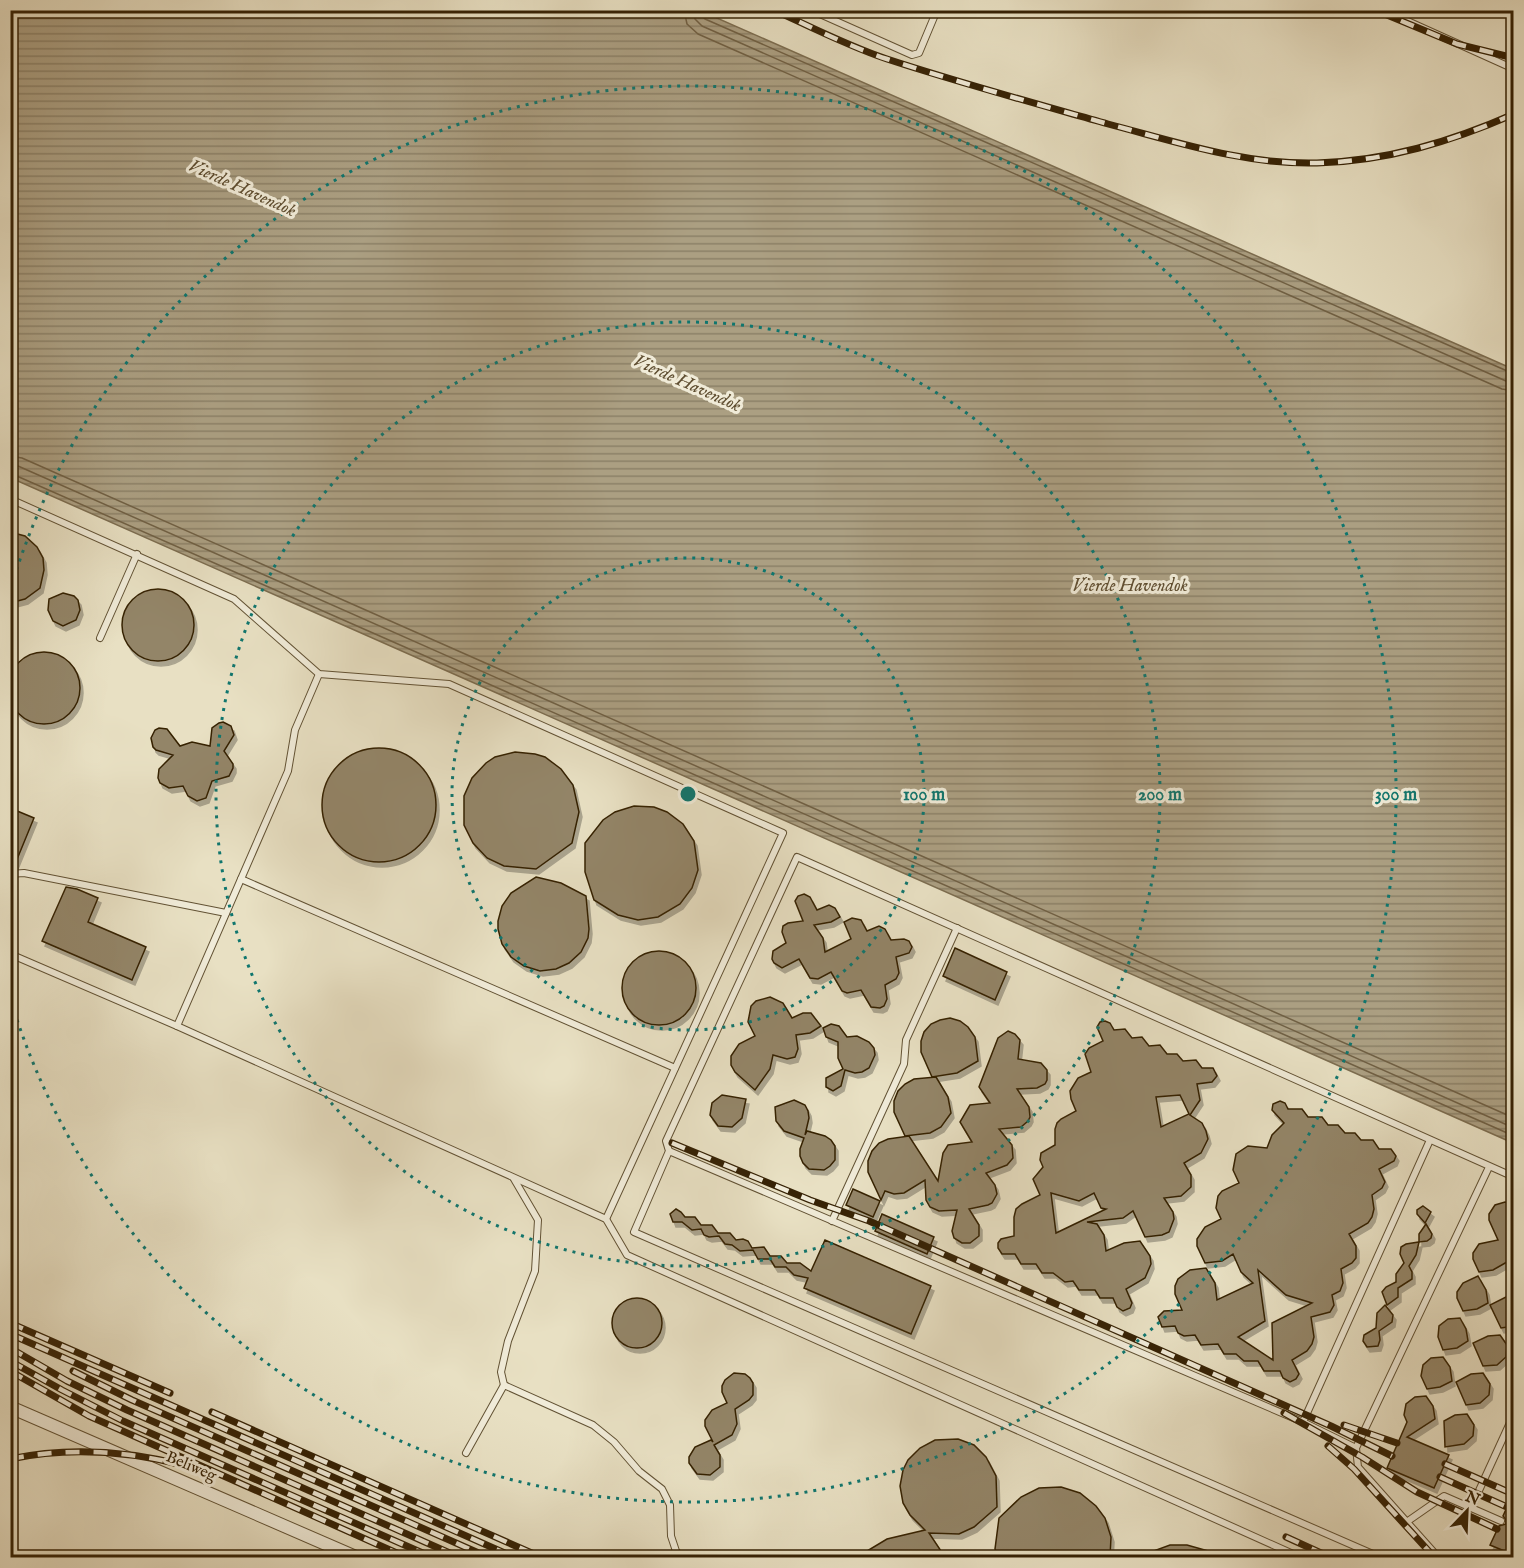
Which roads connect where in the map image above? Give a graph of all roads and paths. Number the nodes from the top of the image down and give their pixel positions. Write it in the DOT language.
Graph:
graph roads {
  1 [pos="811,10"];
  2 [pos="937,10"];
  3 [pos="1383,10"];
  4 [pos="1514,69"];
  5 [pos="10,499"];
  6 [pos="137,555"];
  7 [pos="100,638"];
  8 [pos="319,674"];
  9 [pos="10,874"];
  10 [pos="241,879"];
  11 [pos="226,914"];
  12 [pos="957,928"];
  13 [pos="10,954"];
  14 [pos="177,1026"];
  15 [pos="675,1068"];
  16 [pos="1430,1140"];
  17 [pos="669,1151"];
  18 [pos="1489,1167"];
  19 [pos="1514,1177"];
  20 [pos="514,1178"];
  21 [pos="606,1219"];
  22 [pos="832,1221"];
  23 [pos="504,1385"];
  24 [pos="10,1407"];
  25 [pos="1514,1414"];
  26 [pos="1303,1422"];
  27 [pos="1356,1448"];
  28 [pos="466,1453"];
  29 [pos="1471,1508"];
  30 [pos="1408,1521"];
  31 [pos="1501,1521"];
  32 [pos="358,1557"];
  33 [pos="683,1557"];
  34 [pos="1302,1557"];
  35 [pos="1382,1557"];
  36 [pos="1439,1557"];
  1 -- 2 [label="lane"];
  3 -- 4 [label="lane"];
  5 -- 6 [label="lane"];
  6 -- 7 [label="lane"];
  6 -- 8 [label="lane"];
  8 -- 10 [label="lane"];
  8 -- 15 [label="lane"];
  9 -- 11 [label="lane"];
  10 -- 11 [label="lane"];
  10 -- 15 [label="lane"];
  11 -- 14 [label="lane"];
  12 -- 16 [label="lane"];
  12 -- 17 [label="lane"];
  12 -- 22 [label="lane"];
  13 -- 14 [label="lane"];
  14 -- 20 [label="lane"];
  15 -- 21 [label="lane"];
  16 -- 18 [label="lane"];
  16 -- 26 [label="lane"];
  17 -- 22 [label="lane"];
  17 -- 35 [label="lane"];
  18 -- 19 [label="lane"];
  18 -- 27 [label="lane"];
  20 -- 21 [label="lane"];
  20 -- 23 [label="lane"];
  21 -- 34 [label="lane"];
  22 -- 26 [label="lane"];
  23 -- 28 [label="lane"];
  23 -- 33 [label="lane"];
  24 -- 32 [label="street, Beliweg"];
  25 -- 29 [label="lane"];
  26 -- 27 [label="lane"];
  27 -- 30 [label="lane"];
  29 -- 30 [label="lane"];
  29 -- 31 [label="lane"];
  30 -- 36 [label="lane"];
}
